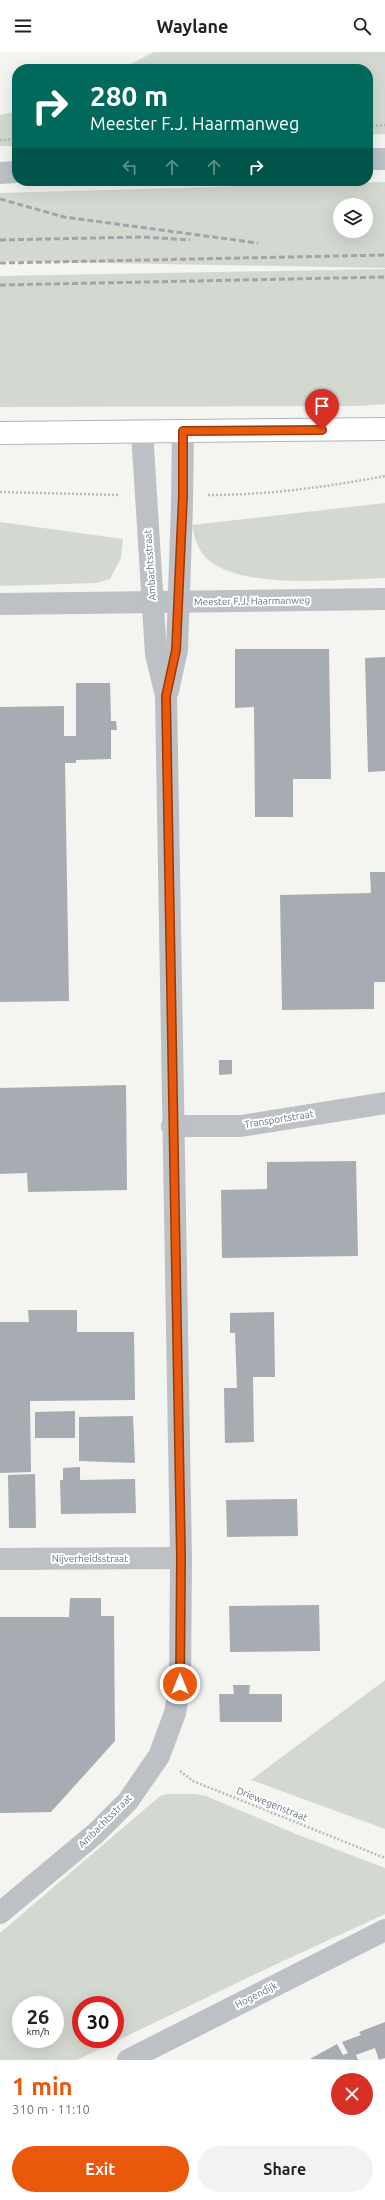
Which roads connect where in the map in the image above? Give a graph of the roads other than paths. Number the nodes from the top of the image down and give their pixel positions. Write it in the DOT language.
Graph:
graph roads {
  1 [pos="373,159"];
  2 [pos="385,159"];
  3 [pos="12,172"];
  4 [pos="0,173"];
  5 [pos="384,429"];
  6 [pos="183,431"];
  7 [pos="142,432"];
  8 [pos="0,433"];
  9 [pos="385,599"];
  10 [pos="153,602"];
  11 [pos="178,602"];
  12 [pos="0,604"];
  13 [pos="166,696"];
  14 [pos="385,1103"];
  15 [pos="172,1126"];
  16 [pos="181,1558"];
  17 [pos="0,1559"];
  18 [pos="0,1913"];
  19 [pos="385,1930"];
  20 [pos="128,2060"];
  1 -- 2 [label="street"];
  3 -- 4 [label="street"];
  5 -- 6 [label="main road"];
  6 -- 7 [label="main road"];
  6 -- 11 [label="street, Ambachtsstraat"];
  7 -- 8 [label="main road"];
  7 -- 10 [label="street, Ambachtsstraat"];
  9 -- 11 [label="street, Meester F.J. Haarmanweg"];
  10 -- 11 [label="street, Meester F.J. Haarmanweg"];
  10 -- 12 [label="street, Meester F.J. Haarmanweg"];
  10 -- 13 [label="street, Ambachtsstraat"];
  11 -- 13 [label="street, Ambachtsstraat"];
  13 -- 15 [label="street, Ambachtsstraat"];
  14 -- 15 [label="street, Transportstraat"];
  15 -- 16 [label="street, Ambachtsstraat"];
  16 -- 17 [label="street, Nijverheidsstraat"];
  16 -- 18 [label="street, Ambachtsstraat"];
  19 -- 20 [label="street, Hogendijk"];
}
